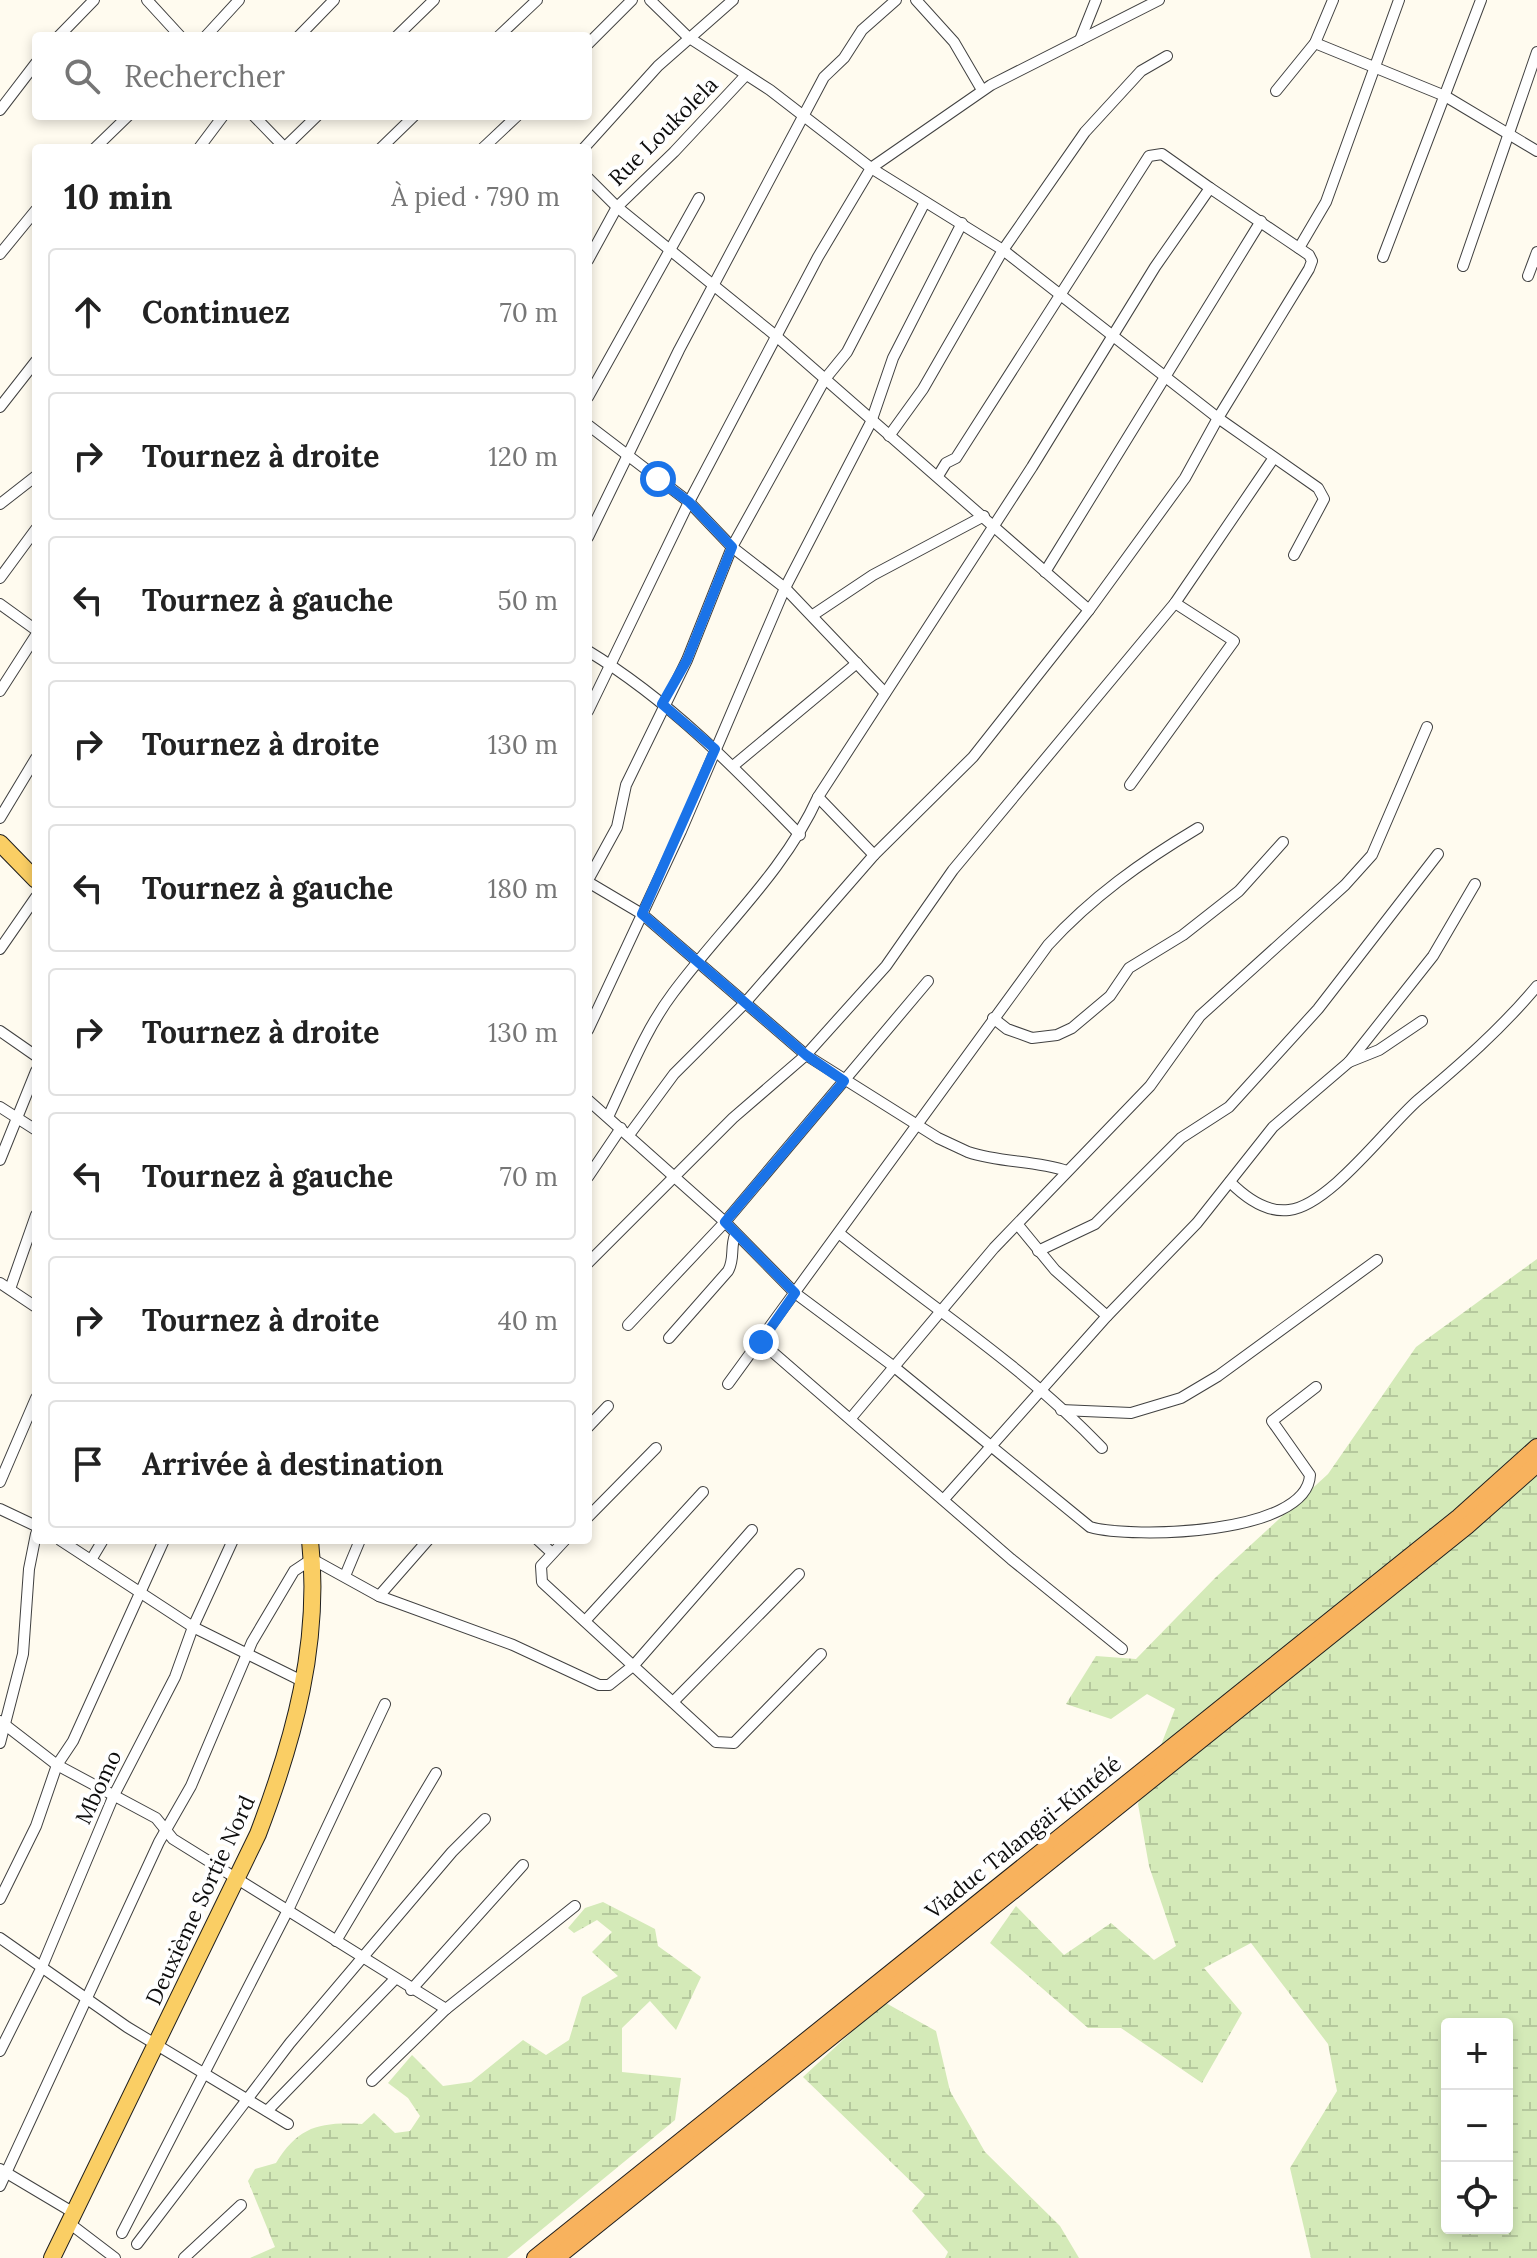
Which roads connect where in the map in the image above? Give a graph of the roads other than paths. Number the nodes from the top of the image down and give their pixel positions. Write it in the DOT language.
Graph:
graph roads {
  1 [pos="94,0"];
  2 [pos="239,0"];
  3 [pos="334,0"];
  4 [pos="434,0"];
  5 [pos="537,0"];
  6 [pos="632,0"];
  7 [pos="650,0"];
  8 [pos="733,0"];
  9 [pos="896,0"];
  10 [pos="916,0"];
  11 [pos="1096,0"];
  12 [pos="1159,0"];
  13 [pos="1333,0"];
  14 [pos="1399,0"];
  15 [pos="1481,0"];
  16 [pos="148,1"];
  17 [pos="63,32"];
  18 [pos="176,32"];
  19 [pos="210,32"];
  20 [pos="303,32"];
  21 [pos="401,32"];
  22 [pos="503,32"];
  23 [pos="688,37"];
  24 [pos="592,40"];
  25 [pos="1080,40"];
  26 [pos="1315,43"];
  27 [pos="1537,52"];
  28 [pos="1167,56"];
  29 [pos="1377,66"];
  30 [pos="32,68"];
  31 [pos="746,75"];
  32 [pos="982,90"];
  33 [pos="1276,91"];
  34 [pos="1445,96"];
  35 [pos="0,110"];
  36 [pos="806,117"];
  37 [pos="124,120"];
  38 [pos="220,120"];
  39 [pos="258,120"];
  40 [pos="313,120"];
  41 [pos="410,120"];
  42 [pos="513,120"];
  43 [pos="1510,138"];
  44 [pos="99,144"];
  45 [pos="202,144"];
  46 [pos="280,144"];
  47 [pos="288,144"];
  48 [pos="385,144"];
  49 [pos="487,144"];
  50 [pos="588,144"];
  51 [pos="1537,151"];
  52 [pos="871,168"];
  53 [pos="592,182"];
  54 [pos="1210,188"];
  55 [pos="699,198"];
  56 [pos="925,202"];
  57 [pos="617,207"];
  58 [pos="32,215"];
  59 [pos="1261,221"];
  60 [pos="962,223"];
  61 [pos="669,248"];
  62 [pos="1299,248"];
  63 [pos="1003,250"];
  64 [pos="1537,252"];
  65 [pos="592,253"];
  66 [pos="0,254"];
  67 [pos="1383,257"];
  68 [pos="1463,266"];
  69 [pos="1528,276"];
  70 [pos="716,286"];
  71 [pos="1059,294"];
  72 [pos="1112,334"];
  73 [pos="776,336"];
  74 [pos="32,366"];
  75 [pos="1167,377"];
  76 [pos="825,379"];
  77 [pos="592,390"];
  78 [pos="0,407"];
  79 [pos="1218,418"];
  80 [pos="871,422"];
  81 [pos="592,428"];
  82 [pos="889,436"];
  83 [pos="626,457"];
  84 [pos="1273,459"];
  85 [pos="938,476"];
  86 [pos="32,479"];
  87 [pos="689,502"];
  88 [pos="0,504"];
  89 [pos="988,520"];
  90 [pos="592,529"];
  91 [pos="32,534"];
  92 [pos="732,547"];
  93 [pos="1294,555"];
  94 [pos="1045,572"];
  95 [pos="0,578"];
  96 [pos="785,588"];
  97 [pos="1175,603"];
  98 [pos="0,604"];
  99 [pos="1089,610"];
  100 [pos="813,615"];
  101 [pos="32,630"];
  102 [pos="32,639"];
  103 [pos="592,653"];
  104 [pos="857,663"];
  105 [pos="609,664"];
  106 [pos="0,691"];
  107 [pos="885,693"];
  108 [pos="592,702"];
  109 [pos="662,704"];
  110 [pos="1427,727"];
  111 [pos="715,749"];
  112 [pos="32,765"];
  113 [pos="733,766"];
  114 [pos="1130,785"];
  115 [pos="818,797"];
  116 [pos="0,818"];
  117 [pos="1198,828"];
  118 [pos="800,835"];
  119 [pos="1283,842"];
  120 [pos="0,843"];
  121 [pos="1438,854"];
  122 [pos="874,855"];
  123 [pos="32,874"];
  124 [pos="592,874"];
  125 [pos="592,883"];
  126 [pos="1475,884"];
  127 [pos="32,903"];
  128 [pos="642,914"];
  129 [pos="0,949"];
  130 [pos="700,962"];
  131 [pos="928,981"];
  132 [pos="1537,986"];
  133 [pos="745,1003"];
  134 [pos="993,1018"];
  135 [pos="592,1021"];
  136 [pos="1422,1021"];
  137 [pos="0,1031"];
  138 [pos="32,1053"];
  139 [pos="806,1055"];
  140 [pos="1349,1062"];
  141 [pos="844,1081"];
  142 [pos="32,1082"];
  143 [pos="592,1103"];
  144 [pos="0,1107"];
  145 [pos="608,1117"];
  146 [pos="19,1118"];
  147 [pos="916,1124"];
  148 [pos="32,1127"];
  149 [pos="625,1131"];
  150 [pos="0,1160"];
  151 [pos="1067,1171"];
  152 [pos="592,1172"];
  153 [pos="674,1177"];
  154 [pos="1230,1182"];
  155 [pos="725,1222"];
  156 [pos="32,1224"];
  157 [pos="1018,1225"];
  158 [pos="840,1234"];
  159 [pos="735,1235"];
  160 [pos="1038,1251"];
  161 [pos="592,1259"];
  162 [pos="1377,1260"];
  163 [pos="5,1286"];
  164 [pos="795,1293"];
  165 [pos="32,1304"];
  166 [pos="942,1310"];
  167 [pos="1107,1316"];
  168 [pos="628,1325"];
  169 [pos="669,1338"];
  170 [pos="761,1342"];
  171 [pos="893,1366"];
  172 [pos="728,1384"];
  173 [pos="1316,1387"];
  174 [pos="1039,1391"];
  175 [pos="608,1406"];
  176 [pos="32,1407"];
  177 [pos="1061,1410"];
  178 [pos="851,1418"];
  179 [pos="592,1423"];
  180 [pos="990,1447"];
  181 [pos="1537,1447"];
  182 [pos="656,1448"];
  183 [pos="1102,1448"];
  184 [pos="1537,1464"];
  185 [pos="0,1482"];
  186 [pos="703,1492"];
  187 [pos="945,1498"];
  188 [pos="0,1509"];
  189 [pos="592,1513"];
  190 [pos="32,1524"];
  191 [pos="752,1530"];
  192 [pos="34,1544"];
  193 [pos="66,1544"];
  194 [pos="101,1544"];
  195 [pos="162,1544"];
  196 [pos="231,1544"];
  197 [pos="310,1544"];
  198 [pos="358,1544"];
  199 [pos="424,1544"];
  200 [pos="542,1544"];
  201 [pos="561,1544"];
  202 [pos="552,1553"];
  203 [pos="312,1559"];
  204 [pos="91,1560"];
  205 [pos="799,1574"];
  206 [pos="345,1576"];
  207 [pos="142,1594"];
  208 [pos="379,1596"];
  209 [pos="585,1621"];
  210 [pos="193,1627"];
  211 [pos="1122,1649"];
  212 [pos="821,1654"];
  213 [pos="245,1655"];
  214 [pos="634,1665"];
  215 [pos="304,1682"];
  216 [pos="673,1702"];
  217 [pos="385,1704"];
  218 [pos="2,1722"];
  219 [pos="0,1743"];
  220 [pos="57,1765"];
  221 [pos="436,1773"];
  222 [pos="114,1795"];
  223 [pos="485,1819"];
  224 [pos="167,1831"];
  225 [pos="523,1865"];
  226 [pos="235,1877"];
  227 [pos="0,1899"];
  228 [pos="575,1906"];
  229 [pos="289,1908"];
  230 [pos="0,1938"];
  231 [pos="336,1941"];
  232 [pos="363,1958"];
  233 [pos="41,1969"];
  234 [pos="394,1980"];
  235 [pos="411,1990"];
  236 [pos="87,2001"];
  237 [pos="446,2009"];
  238 [pos="156,2044"];
  239 [pos="0,2051"];
  240 [pos="204,2071"];
  241 [pos="372,2081"];
  242 [pos="248,2100"];
  243 [pos="267,2111"];
  244 [pos="288,2124"];
  245 [pos="3,2171"];
  246 [pos="0,2186"];
  247 [pos="241,2205"];
  248 [pos="72,2218"];
  249 [pos="122,2233"];
  250 [pos="137,2244"];
  251 [pos="52,2258"];
  252 [pos="115,2258"];
  253 [pos="184,2258"];
  254 [pos="535,2258"];
  255 [pos="556,2258"];
  1 -- 17 [label="street"];
  2 -- 19 [label="street"];
  3 -- 20 [label="street"];
  4 -- 21 [label="street"];
  5 -- 22 [label="street"];
  6 -- 24 [label="street"];
  7 -- 23 [label="street"];
  8 -- 23 [label="street"];
  9 -- 36 [label="street"];
  10 -- 32 [label="street"];
  11 -- 25 [label="street"];
  12 -- 25 [label="street"];
  13 -- 26 [label="street"];
  14 -- 29 [label="street"];
  15 -- 34 [label="street"];
  16 -- 18 [label="street"];
  23 -- 31 [label="street"];
  23 -- 50 [label="street"];
  25 -- 32 [label="street"];
  26 -- 29 [label="street"];
  26 -- 33 [label="street"];
  27 -- 43 [label="street"];
  28 -- 63 [label="street"];
  29 -- 34 [label="street"];
  29 -- 62 [label="street"];
  30 -- 35 [label="street"];
  31 -- 36 [label="street"];
  31 -- 57 [label="street, Rue Loukolela"];
  32 -- 52 [label="street"];
  34 -- 43 [label="street"];
  34 -- 67 [label="street"];
  36 -- 52 [label="street"];
  36 -- 70 [label="street"];
  37 -- 44 [label="street"];
  38 -- 45 [label="street"];
  39 -- 46 [label="street"];
  40 -- 47 [label="street"];
  41 -- 48 [label="street"];
  42 -- 49 [label="street"];
  43 -- 51 [label="street"];
  43 -- 68 [label="street"];
  52 -- 56 [label="street"];
  52 -- 73 [label="street"];
  53 -- 57 [label="street"];
  54 -- 59 [label="street"];
  54 -- 71 [label="street"];
  54 -- 72 [label="street"];
  55 -- 61 [label="street"];
  56 -- 60 [label="street"];
  56 -- 76 [label="street"];
  57 -- 61 [label="street"];
  57 -- 65 [label="street, Rue Loukolela"];
  58 -- 66 [label="street"];
  59 -- 62 [label="street"];
  59 -- 75 [label="street"];
  60 -- 63 [label="street"];
  60 -- 80 [label="street"];
  61 -- 70 [label="street"];
  61 -- 77 [label="street"];
  62 -- 79 [label="street"];
  63 -- 71 [label="street"];
  63 -- 82 [label="street"];
  64 -- 69 [label="street"];
  70 -- 73 [label="street"];
  70 -- 83 [label="street"];
  71 -- 72 [label="street"];
  71 -- 85 [label="street"];
  72 -- 75 [label="street"];
  72 -- 89 [label="street"];
  73 -- 76 [label="street"];
  73 -- 87 [label="street"];
  74 -- 78 [label="street"];
  75 -- 79 [label="street"];
  75 -- 94 [label="street"];
  76 -- 80 [label="street"];
  76 -- 92 [label="street"];
  79 -- 84 [label="street"];
  79 -- 99 [label="street"];
  80 -- 82 [label="street"];
  80 -- 96 [label="street"];
  81 -- 83 [label="street"];
  82 -- 85 [label="street"];
  83 -- 87 [label="street"];
  83 -- 90 [label="street"];
  84 -- 93 [label="street"];
  84 -- 97 [label="street"];
  85 -- 89 [label="street"];
  86 -- 88 [label="street"];
  87 -- 92 [label="street"];
  87 -- 105 [label="street"];
  89 -- 94 [label="street"];
  89 -- 100 [label="street"];
  89 -- 107 [label="street"];
  91 -- 95 [label="street"];
  92 -- 96 [label="street"];
  92 -- 109 [label="street"];
  94 -- 99 [label="street"];
  96 -- 100 [label="street"];
  96 -- 111 [label="street"];
  97 -- 114 [label="street"];
  97 -- 139 [label="street"];
  98 -- 101 [label="street"];
  99 -- 122 [label="street"];
  100 -- 104 [label="street"];
  102 -- 106 [label="street"];
  103 -- 105 [label="street"];
  104 -- 107 [label="street"];
  104 -- 113 [label="street"];
  105 -- 108 [label="street"];
  105 -- 109 [label="street"];
  107 -- 115 [label="street"];
  109 -- 111 [label="street"];
  109 -- 124 [label="street"];
  110 -- 151 [label="street"];
  111 -- 113 [label="street"];
  111 -- 128 [label="street"];
  112 -- 116 [label="street"];
  113 -- 118 [label="street"];
  115 -- 118 [label="street"];
  115 -- 122 [label="street"];
  117 -- 134 [label="street"];
  118 -- 130 [label="street"];
  119 -- 134 [label="street"];
  120 -- 123 [label="main road"];
  121 -- 160 [label="street"];
  122 -- 133 [label="street"];
  125 -- 128 [label="street"];
  126 -- 140 [label="street"];
  127 -- 129 [label="street"];
  128 -- 130 [label="street"];
  128 -- 135 [label="street"];
  130 -- 133 [label="street"];
  130 -- 145 [label="street"];
  131 -- 141 [label="street"];
  132 -- 154 [label="street"];
  133 -- 139 [label="street"];
  133 -- 149 [label="street"];
  134 -- 147 [label="street"];
  136 -- 140 [label="street"];
  137 -- 138 [label="street"];
  139 -- 141 [label="street"];
  139 -- 153 [label="street"];
  140 -- 154 [label="street"];
  141 -- 147 [label="street"];
  141 -- 155 [label="street"];
  142 -- 146 [label="street"];
  143 -- 145 [label="street"];
  144 -- 146 [label="street"];
  145 -- 149 [label="street"];
  146 -- 148 [label="street"];
  146 -- 150 [label="street"];
  147 -- 151 [label="street"];
  147 -- 158 [label="street"];
  149 -- 152 [label="street"];
  149 -- 153 [label="street"];
  151 -- 157 [label="street"];
  153 -- 155 [label="street"];
  153 -- 161 [label="street"];
  154 -- 167 [label="street"];
  155 -- 159 [label="street"];
  155 -- 168 [label="street"];
  156 -- 163 [label="street"];
  157 -- 160 [label="street"];
  157 -- 166 [label="street"];
  158 -- 164 [label="street"];
  158 -- 166 [label="street"];
  159 -- 164 [label="street"];
  159 -- 169 [label="street"];
  160 -- 167 [label="street"];
  162 -- 177 [label="street"];
  163 -- 165 [label="street"];
  164 -- 170 [label="street"];
  164 -- 171 [label="street"];
  166 -- 171 [label="street"];
  166 -- 174 [label="street"];
  167 -- 174 [label="street"];
  170 -- 172 [label="street"];
  170 -- 178 [label="street"];
  171 -- 178 [label="street"];
  171 -- 180 [label="street"];
  173 -- 180 [label="street"];
  174 -- 177 [label="street"];
  174 -- 180 [label="street"];
  175 -- 179 [label="street"];
  176 -- 185 [label="street"];
  177 -- 183 [label="street"];
  178 -- 187 [label="street"];
  180 -- 187 [label="street"];
  181 -- 254 [label="highway, Viaduc Talangaï-Kintélé"];
  182 -- 189 [label="street"];
  184 -- 255 [label="highway, Viaduc Talangaï-Kintélé"];
  186 -- 209 [label="street"];
  187 -- 211 [label="street"];
  188 -- 190 [label="street"];
  191 -- 214 [label="street"];
  192 -- 218 [label="street"];
  193 -- 204 [label="street"];
  194 -- 204 [label="street"];
  195 -- 207 [label="street"];
  196 -- 210 [label="street, Mbomo"];
  197 -- 203 [label="main road, Deuxième Sortie Nord"];
  198 -- 206 [label="street"];
  199 -- 208 [label="street"];
  200 -- 202 [label="street"];
  201 -- 202 [label="street"];
  202 -- 209 [label="street"];
  203 -- 206 [label="street"];
  203 -- 213 [label="street"];
  203 -- 215 [label="main road, Deuxième Sortie Nord"];
  204 -- 207 [label="street"];
  205 -- 216 [label="street"];
  206 -- 208 [label="street"];
  207 -- 210 [label="street"];
  207 -- 220 [label="street"];
  208 -- 214 [label="street"];
  209 -- 214 [label="street"];
  210 -- 213 [label="street"];
  210 -- 222 [label="street, Mbomo"];
  212 -- 216 [label="street"];
  213 -- 215 [label="street"];
  213 -- 224 [label="street"];
  214 -- 216 [label="street"];
  215 -- 226 [label="main road, Deuxième Sortie Nord"];
  217 -- 229 [label="street"];
  218 -- 219 [label="street"];
  218 -- 220 [label="street"];
  220 -- 222 [label="street"];
  220 -- 227 [label="street"];
  221 -- 231 [label="street"];
  222 -- 224 [label="street"];
  222 -- 233 [label="street, Mbomo"];
  223 -- 232 [label="street"];
  224 -- 226 [label="street"];
  224 -- 236 [label="street"];
  225 -- 235 [label="street"];
  226 -- 229 [label="street"];
  226 -- 238 [label="main road, Deuxième Sortie Nord"];
  228 -- 237 [label="street"];
  229 -- 231 [label="street"];
  229 -- 240 [label="street"];
  230 -- 233 [label="street"];
  231 -- 232 [label="street"];
  232 -- 234 [label="street"];
  232 -- 242 [label="street"];
  233 -- 236 [label="street"];
  233 -- 239 [label="street, Mbomo"];
  234 -- 235 [label="street"];
  234 -- 243 [label="street"];
  235 -- 237 [label="street"];
  236 -- 238 [label="street"];
  236 -- 245 [label="street"];
  237 -- 241 [label="street"];
  238 -- 240 [label="street"];
  238 -- 248 [label="main road, Deuxième Sortie Nord"];
  240 -- 242 [label="street"];
  240 -- 249 [label="street"];
  242 -- 243 [label="street"];
  242 -- 250 [label="street"];
  243 -- 244 [label="street"];
  245 -- 246 [label="street"];
  245 -- 248 [label="street"];
  247 -- 253 [label="street"];
  248 -- 251 [label="main road, Deuxième Sortie Nord"];
  248 -- 252 [label="street"];
}
